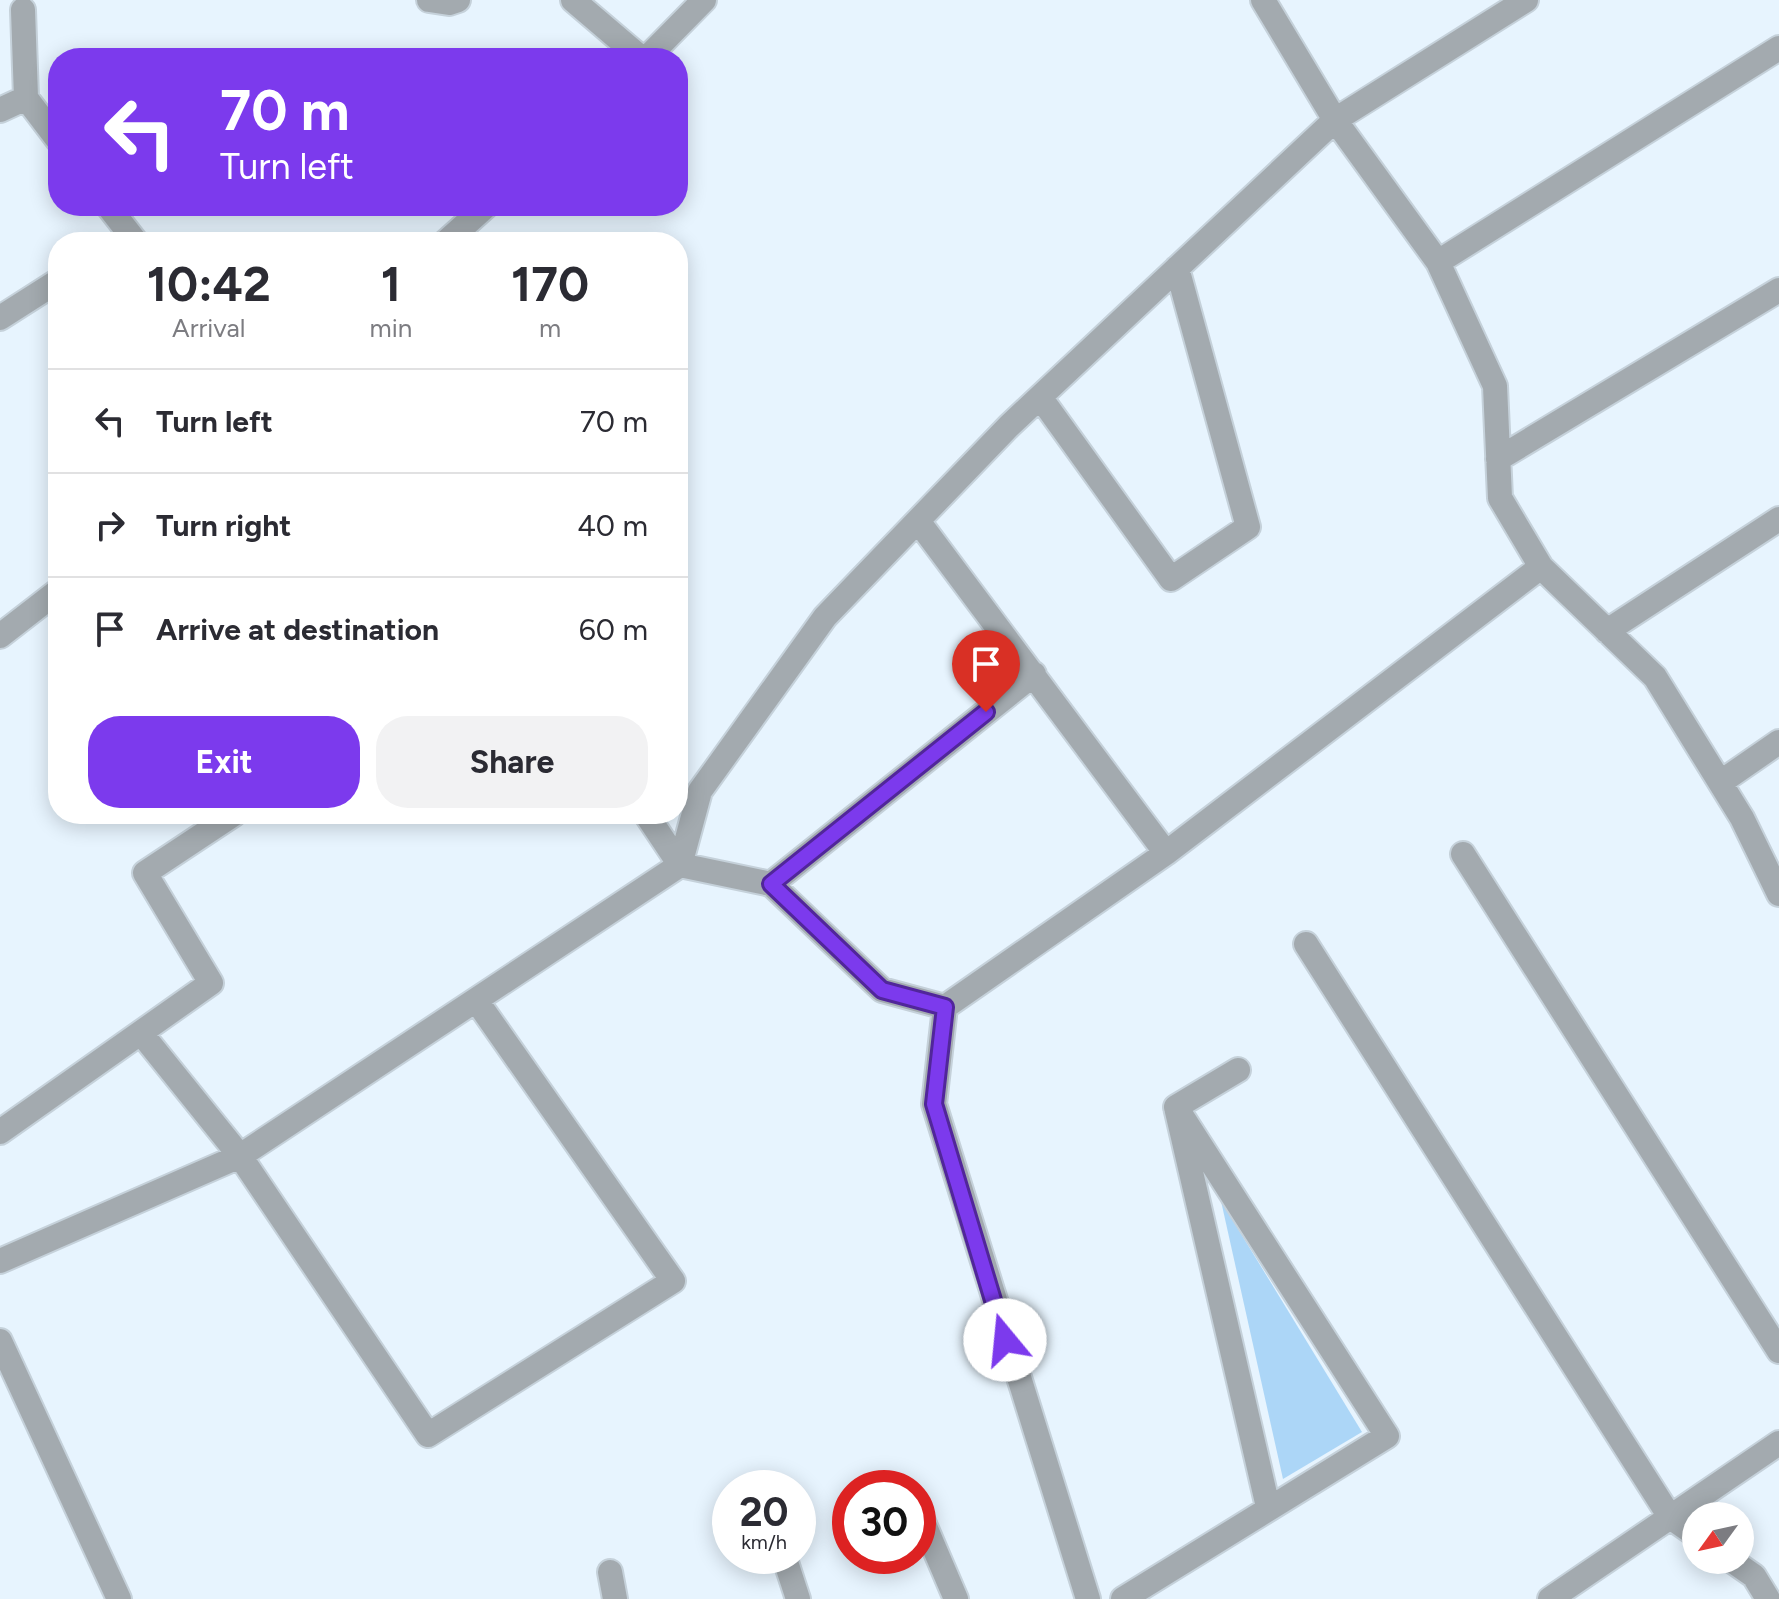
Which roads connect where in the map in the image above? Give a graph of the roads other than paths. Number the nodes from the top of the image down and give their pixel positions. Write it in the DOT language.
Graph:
graph roads {
  1 [pos="429,0"];
  2 [pos="458,0"];
  3 [pos="574,0"];
  4 [pos="704,0"];
  5 [pos="1263,0"];
  6 [pos="1526,0"];
  7 [pos="18,7"];
  8 [pos="629,48"];
  9 [pos="657,48"];
  10 [pos="1779,48"];
  11 [pos="26,98"];
  12 [pos="0,110"];
  13 [pos="1335,120"];
  14 [pos="48,127"];
  15 [pos="475,216"];
  16 [pos="457,232"];
  17 [pos="1438,262"];
  18 [pos="1177,268"];
  19 [pos="48,287"];
  20 [pos="1779,290"];
  21 [pos="0,318"];
  22 [pos="1040,397"];
  23 [pos="1498,459"];
  24 [pos="1779,519"];
  25 [pos="918,521"];
  26 [pos="1541,567"];
  27 [pos="48,599"];
  28 [pos="1607,631"];
  29 [pos="0,636"];
  30 [pos="1034,674"];
  31 [pos="1779,742"];
  32 [pos="1721,782"];
  33 [pos="219,824"];
  34 [pos="653,824"];
  35 [pos="1166,853"];
  36 [pos="1463,854"];
  37 [pos="680,865"];
  38 [pos="771,884"];
  39 [pos="1779,894"];
  40 [pos="1306,944"];
  41 [pos="476,1000"];
  42 [pos="945,1007"];
  43 [pos="141,1033"];
  44 [pos="1238,1070"];
  45 [pos="1176,1107"];
  46 [pos="0,1132"];
  47 [pos="240,1156"];
  48 [pos="0,1261"];
  49 [pos="0,1341"];
  50 [pos="1779,1351"];
  51 [pos="1779,1443"];
  52 [pos="1268,1507"];
  53 [pos="1670,1517"];
  54 [pos="1682,1525"];
  55 [pos="936,1552"];
  56 [pos="610,1572"];
  57 [pos="790,1574"];
  58 [pos="1751,1574"];
  59 [pos="119,1599"];
  60 [pos="615,1599"];
  61 [pos="798,1599"];
  62 [pos="956,1599"];
  63 [pos="1088,1599"];
  64 [pos="1123,1599"];
  65 [pos="1550,1599"];
  66 [pos="1768,1599"];
  1 -- 2 [label="street"];
  3 -- 8 [label="street"];
  4 -- 9 [label="street"];
  5 -- 13 [label="street"];
  6 -- 13 [label="street"];
  7 -- 11 [label="street"];
  10 -- 17 [label="street"];
  11 -- 12 [label="street"];
  11 -- 14 [label="street"];
  13 -- 17 [label="street"];
  13 -- 18 [label="street"];
  15 -- 16 [label="street"];
  17 -- 23 [label="street"];
  18 -- 22 [label="street"];
  18 -- 22 [label="street"];
  19 -- 21 [label="street"];
  20 -- 23 [label="street"];
  22 -- 25 [label="street"];
  23 -- 26 [label="street"];
  24 -- 28 [label="street"];
  25 -- 30 [label="street"];
  25 -- 37 [label="street"];
  26 -- 28 [label="street"];
  26 -- 35 [label="street"];
  27 -- 29 [label="street"];
  28 -- 32 [label="street"];
  30 -- 35 [label="street"];
  30 -- 38 [label="street"];
  31 -- 32 [label="street"];
  32 -- 39 [label="street"];
  33 -- 43 [label="street"];
  34 -- 37 [label="street"];
  35 -- 42 [label="street"];
  36 -- 50 [label="street"];
  37 -- 38 [label="street"];
  37 -- 41 [label="street"];
  38 -- 42 [label="street"];
  40 -- 53 [label="street"];
  41 -- 47 [label="street"];
  41 -- 47 [label="street"];
  42 -- 63 [label="street"];
  43 -- 46 [label="street"];
  43 -- 47 [label="street"];
  44 -- 45 [label="street"];
  45 -- 52 [label="street"];
  45 -- 52 [label="street"];
  47 -- 48 [label="street"];
  49 -- 59 [label="street"];
  51 -- 53 [label="street"];
  52 -- 64 [label="street"];
  53 -- 54 [label="street"];
  53 -- 65 [label="street"];
  55 -- 62 [label="street"];
  56 -- 60 [label="street"];
  57 -- 61 [label="street"];
  58 -- 66 [label="street"];
}
